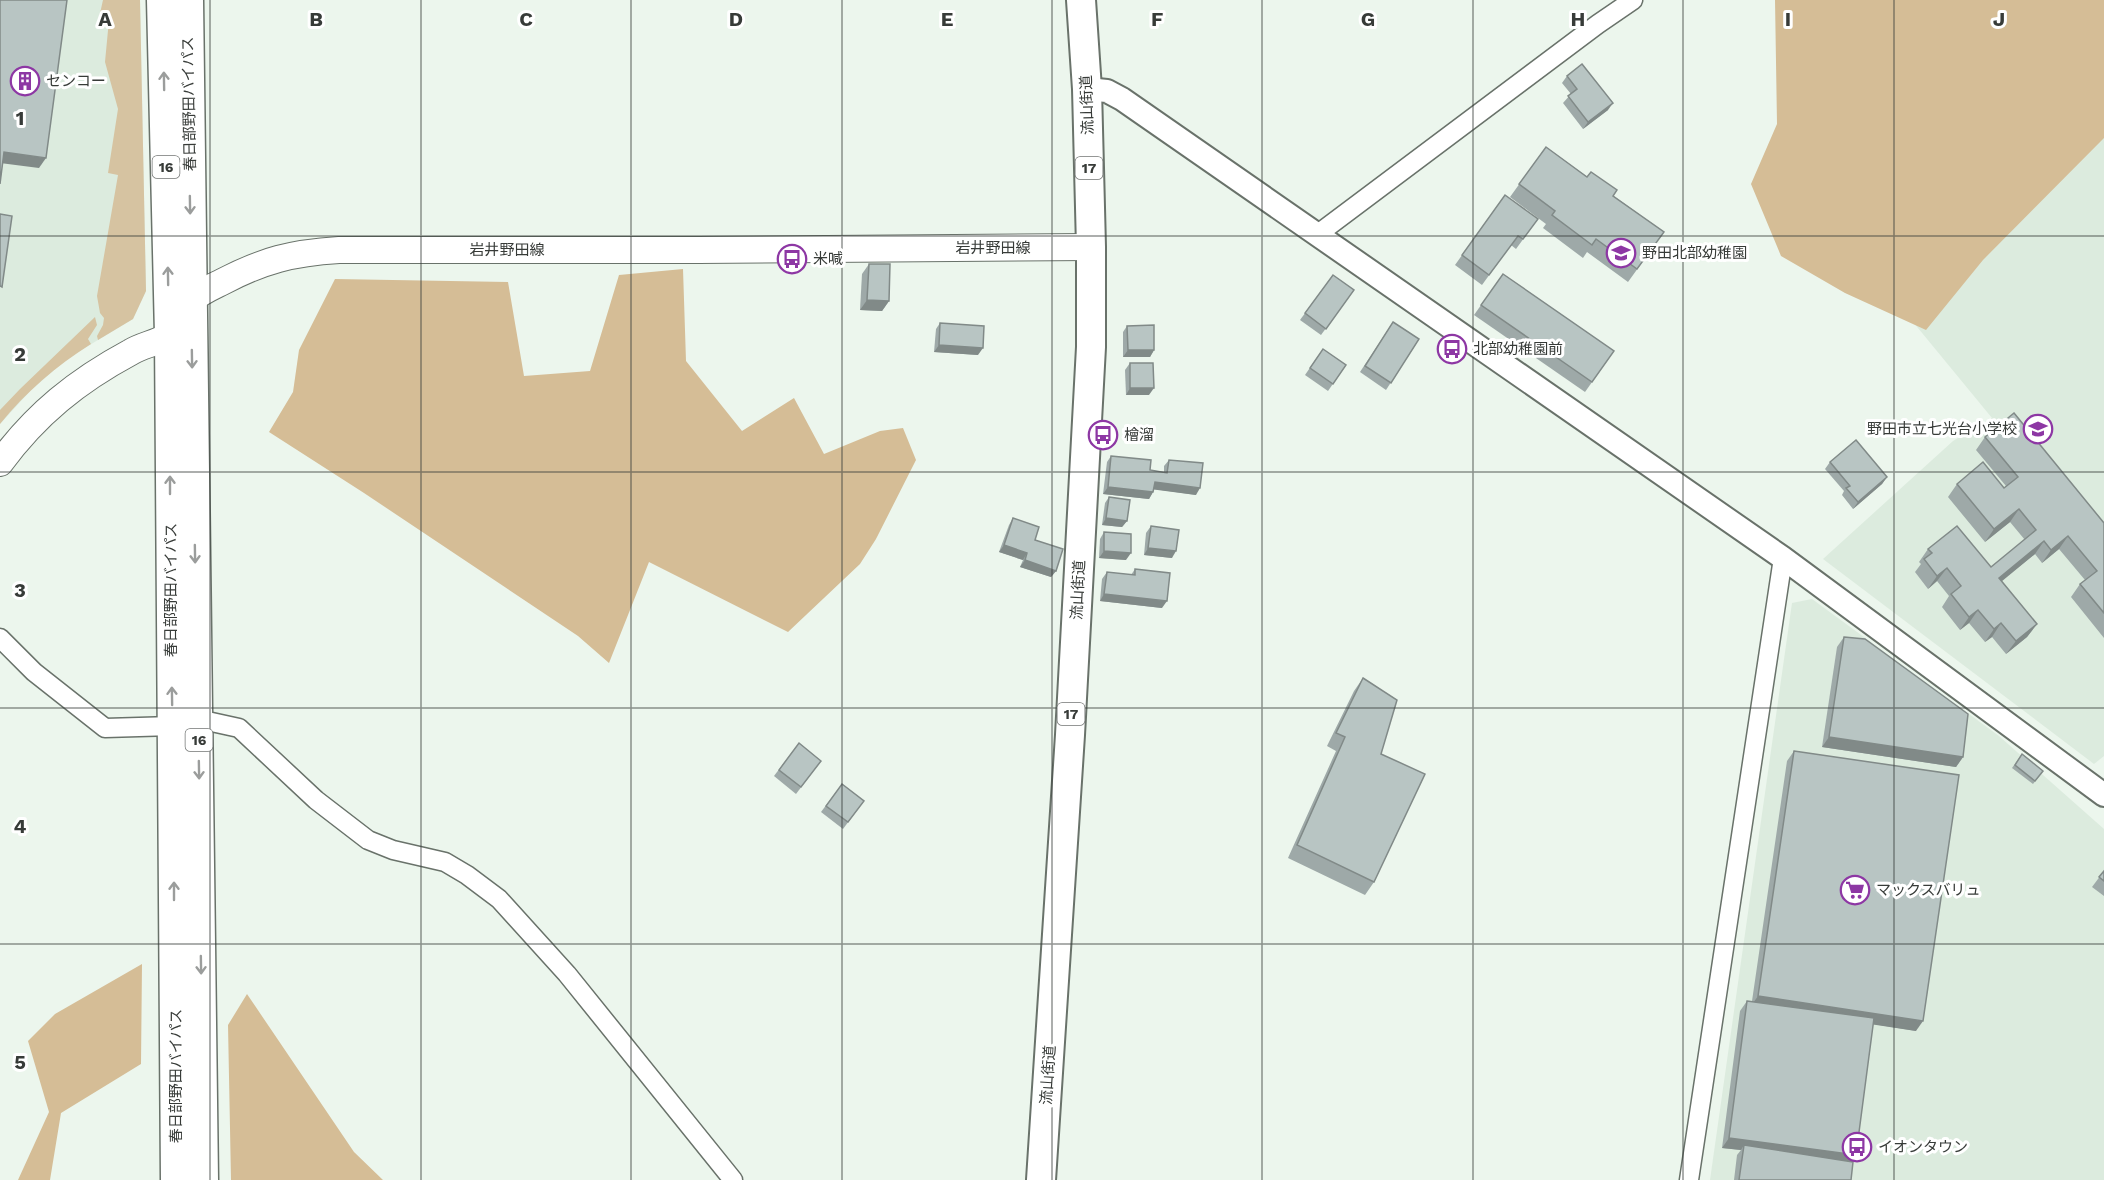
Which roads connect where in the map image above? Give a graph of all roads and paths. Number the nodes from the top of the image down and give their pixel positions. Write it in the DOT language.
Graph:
graph roads {
  1 [pos="162,0"];
  2 [pos="188,0"];
  3 [pos="1081,0"];
  4 [pos="1633,0"];
  5 [pos="1087,89"];
  6 [pos="1318,234"];
  7 [pos="1091,248"];
  8 [pos="191,301"];
  9 [pos="170,335"];
  10 [pos="0,463"];
  11 [pos="1783,558"];
  12 [pos="0,638"];
  13 [pos="185,723"];
  14 [pos="2104,795"];
  15 [pos="176,1180"];
  16 [pos="203,1180"];
  17 [pos="733,1180"];
  18 [pos="1041,1180"];
  19 [pos="1689,1180"];
  9 -- 1 [label="highway, 春日部野田バイパス / 16, one-way"];
  2 -- 8 [label="highway, 春日部野田バイパス / 16, one-way"];
  3 -- 5 [label="main road, 流山街道 / 17"];
  4 -- 6 [label="street"];
  5 -- 6 [label="street"];
  5 -- 7 [label="main road, 流山街道 / 17"];
  6 -- 11 [label="street"];
  7 -- 8 [label="main road, 岩井野田線"];
  7 -- 18 [label="main road, 流山街道 / 17"];
  8 -- 9 [label="main road, 岩井野田線"];
  8 -- 13 [label="highway, 春日部野田バイパス / 16, one-way"];
  9 -- 10 [label="main road"];
  13 -- 9 [label="highway, 春日部野田バイパス / 16, one-way"];
  11 -- 14 [label="street"];
  11 -- 19 [label="street"];
  12 -- 13 [label="street"];
  15 -- 13 [label="highway, 春日部野田バイパス / 16, one-way"];
  13 -- 16 [label="highway, 春日部野田バイパス / 16, one-way"];
  13 -- 17 [label="street"];
}
